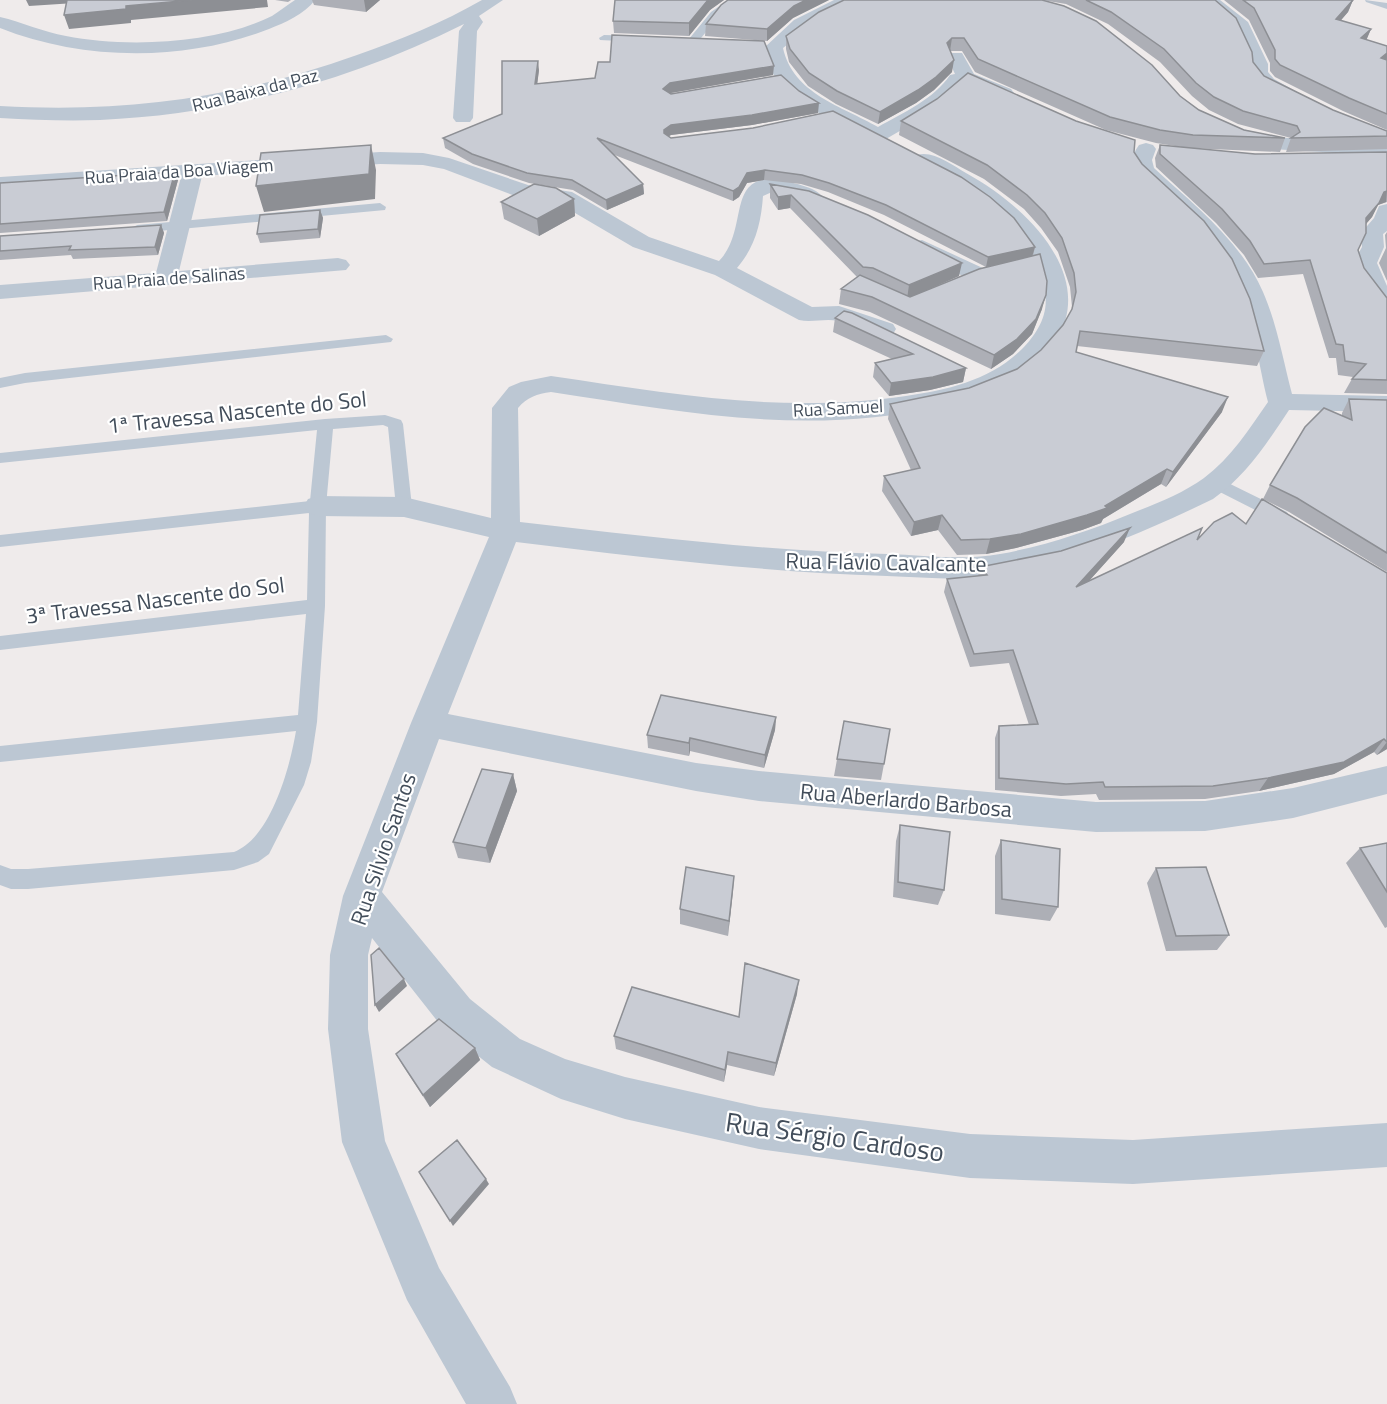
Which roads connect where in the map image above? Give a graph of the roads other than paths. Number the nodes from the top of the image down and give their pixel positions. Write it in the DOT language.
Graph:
graph roads {
  1 [pos="306,0"];
  2 [pos="494,0"];
  3 [pos="735,0"];
  4 [pos="848,0"];
  5 [pos="1209,0"];
  6 [pos="1370,0"];
  7 [pos="1387,6"];
  8 [pos="0,22"];
  9 [pos="468,23"];
  10 [pos="604,38"];
  11 [pos="649,40"];
  12 [pos="710,42"];
  13 [pos="956,57"];
  14 [pos="966,78"];
  15 [pos="1017,99"];
  16 [pos="1306,104"];
  17 [pos="0,112"];
  18 [pos="463,118"];
  19 [pos="1225,129"];
  20 [pos="1366,130"];
  21 [pos="1387,139"];
  22 [pos="895,144"];
  23 [pos="1147,148"];
  24 [pos="1387,150"];
  25 [pos="1387,157"];
  26 [pos="1251,158"];
  27 [pos="193,170"];
  28 [pos="0,183"];
  29 [pos="831,205"];
  30 [pos="380,207"];
  31 [pos="1387,211"];
  32 [pos="179,226"];
  33 [pos="122,231"];
  34 [pos="899,236"];
  35 [pos="338,266"];
  36 [pos="723,270"];
  37 [pos="979,276"];
  38 [pos="166,278"];
  39 [pos="0,292"];
  40 [pos="1387,304"];
  41 [pos="386,339"];
  42 [pos="903,339"];
  43 [pos="962,368"];
  44 [pos="992,382"];
  45 [pos="0,383"];
  46 [pos="1281,402"];
  47 [pos="1387,404"];
  48 [pos="325,424"];
  49 [pos="0,458"];
  50 [pos="1216,483"];
  51 [pos="318,506"];
  52 [pos="404,507"];
  53 [pos="1300,527"];
  54 [pos="506,531"];
  55 [pos="0,541"];
  56 [pos="316,606"];
  57 [pos="0,643"];
  58 [pos="307,722"];
  59 [pos="428,723"];
  60 [pos="0,754"];
  61 [pos="1387,780"];
  62 [pos="0,875"];
  63 [pos="362,896"];
  64 [pos="1387,1145"];
  65 [pos="493,1404"];
  1 -- 8 [label="street"];
  2 -- 9 [label="street, Rua Baixa da Paz"];
  3 -- 12 [label="lane"];
  4 -- 22 [label="street, Rua Samuel"];
  5 -- 16 [label="street"];
  6 -- 7 [label="lane"];
  9 -- 17 [label="street, Rua Baixa da Paz"];
  9 -- 18 [label="street"];
  10 -- 11 [label="lane"];
  13 -- 14 [label="street"];
  14 -- 15 [label="street"];
  14 -- 22 [label="street"];
  19 -- 24 [label="street"];
  20 -- 21 [label="street"];
  22 -- 44 [label="street, Rua Samuel"];
  23 -- 46 [label="street"];
  25 -- 26 [label="street"];
  27 -- 28 [label="street, Rua Praia da Boa Viagem"];
  27 -- 32 [label="street"];
  27 -- 36 [label="street, Rua Praia da Boa Viagem"];
  29 -- 36 [label="street"];
  30 -- 32 [label="lane"];
  31 -- 40 [label="street"];
  32 -- 33 [label="lane"];
  32 -- 38 [label="street"];
  34 -- 37 [label="street"];
  35 -- 38 [label="street, Rua Praia de Salinas"];
  36 -- 42 [label="street, Rua Praia da Boa Viagem"];
  38 -- 39 [label="street, Rua Praia de Salinas"];
  41 -- 45 [label="lane"];
  43 -- 44 [label="street"];
  44 -- 54 [label="street, Rua Samuel"];
  46 -- 47 [label="street"];
  46 -- 50 [label="street, Rua Flávio Cavalcante"];
  48 -- 49 [label="lane, 1ª Travessa Nascente do Sol"];
  48 -- 51 [label="lane"];
  48 -- 52 [label="lane, 1ª Travessa Nascente do Sol"];
  50 -- 53 [label="lane"];
  50 -- 54 [label="street, Rua Flávio Cavalcante"];
  51 -- 52 [label="street, Rua Flávio Cavalcante"];
  51 -- 55 [label="lane"];
  51 -- 56 [label="lane"];
  52 -- 54 [label="street, Rua Flávio Cavalcante"];
  54 -- 59 [label="street, Rua Silvio Santos"];
  56 -- 57 [label="lane, 3ª Travessa Nascente do Sol"];
  56 -- 58 [label="lane"];
  58 -- 60 [label="lane"];
  58 -- 62 [label="lane"];
  59 -- 61 [label="street, Rua Aberlardo Barbosa"];
  59 -- 63 [label="street, Rua Silvio Santos"];
  63 -- 64 [label="street, Rua Sérgio Cardoso"];
  63 -- 65 [label="street, Rua Silvio Santos"];
}
